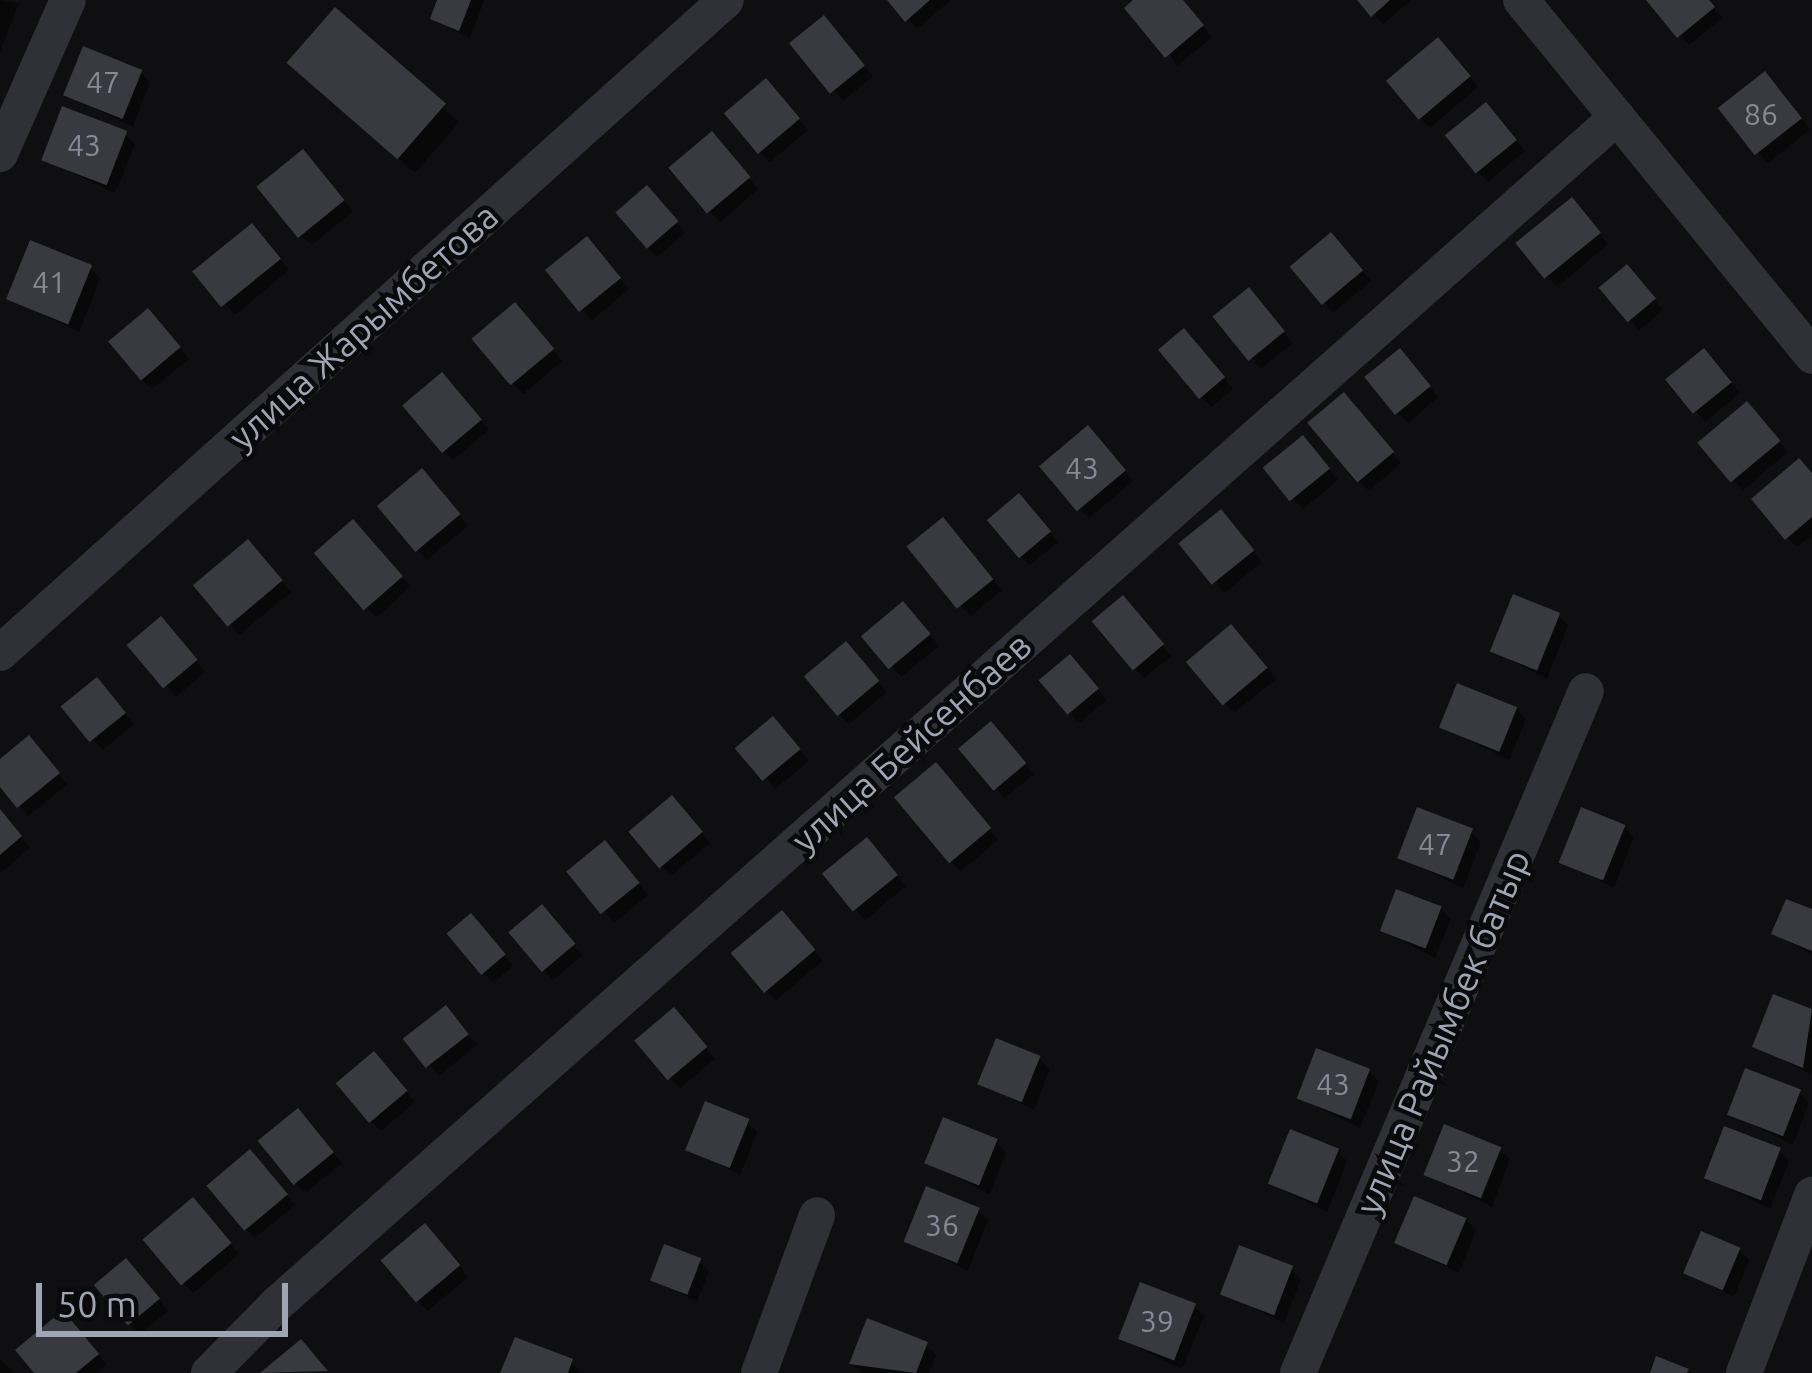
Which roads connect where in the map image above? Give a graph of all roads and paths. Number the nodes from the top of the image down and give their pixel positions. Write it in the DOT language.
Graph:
graph roads {
  1 [pos="68,0"];
  2 [pos="726,0"];
  3 [pos="1522,0"];
  4 [pos="1617,117"];
  5 [pos="0,154"];
  6 [pos="1812,356"];
  7 [pos="0,652"];
  8 [pos="1586,691"];
  9 [pos="1812,1195"];
  10 [pos="817,1215"];
  11 [pos="209,1373"];
  12 [pos="759,1373"];
  13 [pos="1298,1373"];
  14 [pos="1744,1373"];
  1 -- 5 [label="street"];
  2 -- 7 [label="street, улица Жарымбетова"];
  3 -- 4 [label="street"];
  4 -- 6 [label="street"];
  4 -- 11 [label="street, улица Бейсенбаев"];
  8 -- 13 [label="street, улица Райымбек батыр"];
  9 -- 14 [label="street"];
  10 -- 12 [label="street"];
}
